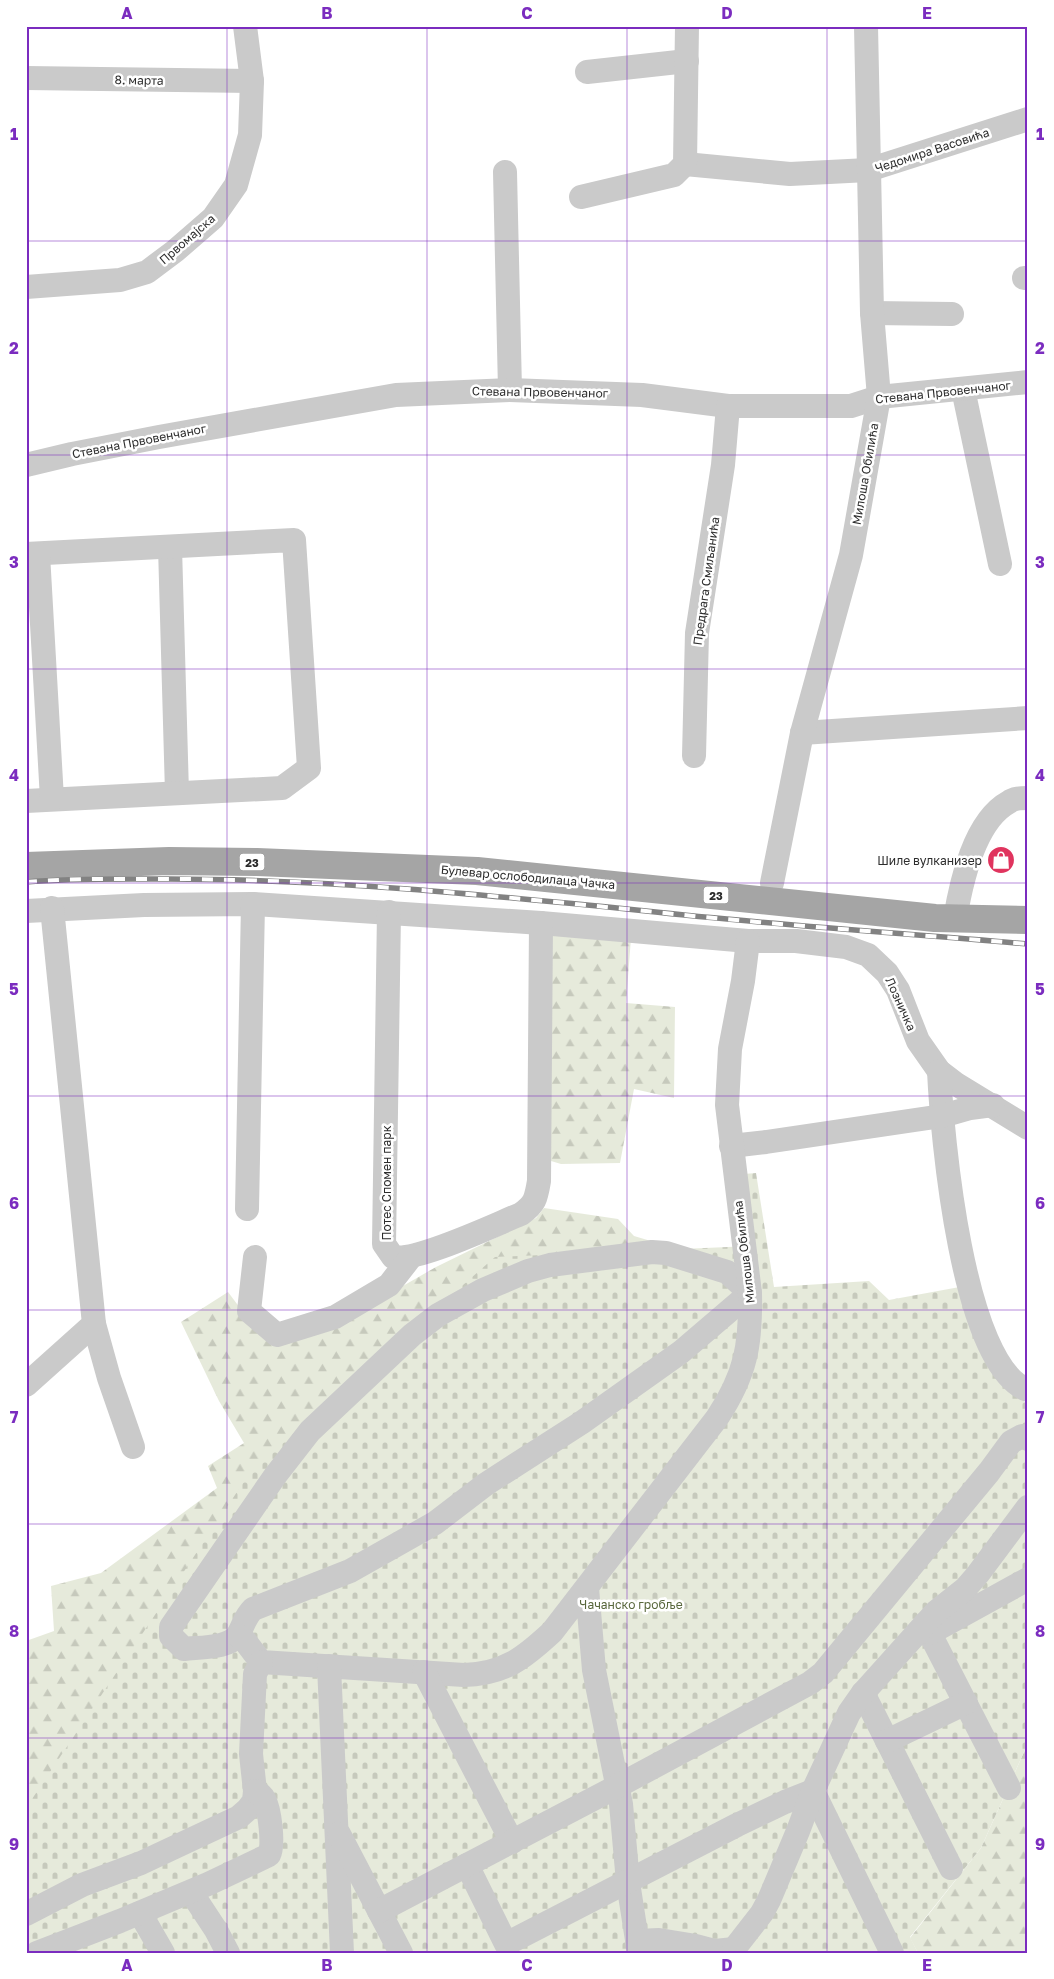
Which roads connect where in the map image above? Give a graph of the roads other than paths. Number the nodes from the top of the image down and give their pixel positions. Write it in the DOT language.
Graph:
graph roads {
  1 [pos="245,26"];
  2 [pos="687,26"];
  3 [pos="866,26"];
  4 [pos="687,61"];
  5 [pos="586,72"];
  6 [pos="26,78"];
  7 [pos="252,81"];
  8 [pos="1028,119"];
  9 [pos="685,164"];
  10 [pos="868,170"];
  11 [pos="506,172"];
  12 [pos="581,197"];
  13 [pos="26,287"];
  14 [pos="872,313"];
  15 [pos="952,314"];
  16 [pos="1028,382"];
  17 [pos="963,389"];
  18 [pos="510,390"];
  19 [pos="879,397"];
  20 [pos="728,406"];
  21 [pos="26,465"];
  22 [pos="170,547"];
  23 [pos="32,554"];
  24 [pos="1000,564"];
  25 [pos="1028,718"];
  26 [pos="802,733"];
  27 [pos="694,756"];
  28 [pos="177,793"];
  29 [pos="1028,798"];
  30 [pos="52,799"];
  31 [pos="26,801"];
  32 [pos="26,866"];
  33 [pos="772,883"];
  34 [pos="253,904"];
  35 [pos="52,908"];
  36 [pos="26,910"];
  37 [pos="389,912"];
  38 [pos="955,919"];
  39 [pos="1028,920"];
  40 [pos="541,923"];
  41 [pos="748,941"];
  42 [pos="939,1071"];
  43 [pos="993,1105"];
  44 [pos="942,1116"];
  45 [pos="1028,1128"];
  46 [pos="731,1146"];
  47 [pos="247,1209"];
  48 [pos="255,1256"];
  49 [pos="410,1258"];
  50 [pos="750,1293"];
  51 [pos="94,1324"];
  52 [pos="26,1385"];
  53 [pos="1028,1390"];
  54 [pos="1028,1439"];
  55 [pos="133,1447"];
  56 [pos="1028,1507"];
  57 [pos="1028,1579"];
  58 [pos="587,1588"];
  59 [pos="927,1628"];
  60 [pos="238,1635"];
  61 [pos="261,1662"];
  62 [pos="328,1666"];
  63 [pos="424,1672"];
  64 [pos="863,1693"];
  65 [pos="966,1703"];
  66 [pos="887,1741"];
  67 [pos="616,1787"];
  68 [pos="1009,1788"];
  69 [pos="255,1790"];
  70 [pos="812,1791"];
  71 [pos="336,1828"];
  72 [pos="512,1842"];
  73 [pos="466,1865"];
  74 [pos="952,1868"];
  75 [pos="628,1882"];
  76 [pos="191,1892"];
  77 [pos="379,1911"];
  78 [pos="140,1913"];
  79 [pos="26,1914"];
  80 [pos="638,1947"];
  81 [pos="502,1948"];
  82 [pos="735,1951"];
  83 [pos="38,1953"];
  84 [pos="163,1953"];
  85 [pos="228,1953"];
  86 [pos="342,1953"];
  87 [pos="401,1953"];
  88 [pos="892,1953"];
  1 -- 7 [label="street, Првомајска"];
  2 -- 4 [label="street"];
  3 -- 10 [label="street, Милоша Обилића"];
  4 -- 5 [label="street"];
  4 -- 9 [label="street"];
  6 -- 7 [label="street, 8. марта"];
  7 -- 13 [label="street, Првомајска"];
  8 -- 10 [label="street, Чедомира Васовића"];
  9 -- 10 [label="street, Чедомира Васовића"];
  9 -- 12 [label="street"];
  10 -- 14 [label="street, Милоша Обилића"];
  11 -- 18 [label="street"];
  14 -- 15 [label="street"];
  14 -- 19 [label="street, Милоша Обилића"];
  16 -- 17 [label="street, Стевана Првовенчаног"];
  17 -- 19 [label="street, Стевана Првовенчаног"];
  17 -- 24 [label="street"];
  18 -- 20 [label="street, Стевана Првовенчаног"];
  18 -- 21 [label="street, Стевана Првовенчаног"];
  19 -- 20 [label="street, Стевана Првовенчаног"];
  19 -- 26 [label="street, Милоша Обилића"];
  20 -- 27 [label="street, Предрага Смиљанића"];
  22 -- 23 [label="street"];
  22 -- 28 [label="street"];
  22 -- 28 [label="street"];
  23 -- 30 [label="street"];
  25 -- 26 [label="street"];
  26 -- 33 [label="street, Милоша Обилића"];
  28 -- 30 [label="street"];
  29 -- 38 [label="street"];
  30 -- 31 [label="street"];
  32 -- 38 [label="main road, Булевар ослободилаца Чачка / 23"];
  34 -- 35 [label="street"];
  34 -- 37 [label="street"];
  34 -- 47 [label="street"];
  35 -- 36 [label="street"];
  35 -- 51 [label="street"];
  37 -- 40 [label="street"];
  37 -- 49 [label="street, Потес Спомен парк"];
  38 -- 39 [label="main road, Булевар ослободилаца Чачка / 23"];
  40 -- 41 [label="street"];
  40 -- 49 [label="street"];
  41 -- 42 [label="street, Лозничка"];
  41 -- 46 [label="street, Милоша Обилића"];
  42 -- 43 [label="street, Лозничка"];
  42 -- 44 [label="street"];
  43 -- 44 [label="street"];
  43 -- 45 [label="street, Лозничка"];
  44 -- 46 [label="street"];
  44 -- 53 [label="street"];
  46 -- 50 [label="street, Милоша Обилића"];
  48 -- 49 [label="street"];
  50 -- 58 [label="street, Милоша Обилића"];
  50 -- 60 [label="street"];
  50 -- 60 [label="street"];
  51 -- 52 [label="street"];
  51 -- 55 [label="street"];
  54 -- 67 [label="street"];
  56 -- 59 [label="street"];
  57 -- 59 [label="street"];
  58 -- 63 [label="street, Милоша Обилића"];
  58 -- 67 [label="street"];
  59 -- 64 [label="street"];
  59 -- 65 [label="street"];
  60 -- 61 [label="street"];
  61 -- 62 [label="street, Милоша Обилића"];
  61 -- 69 [label="street"];
  62 -- 63 [label="street, Милоша Обилића"];
  62 -- 71 [label="street"];
  63 -- 72 [label="street"];
  64 -- 66 [label="street"];
  64 -- 70 [label="street"];
  65 -- 66 [label="street"];
  65 -- 68 [label="street"];
  66 -- 74 [label="street"];
  67 -- 72 [label="street"];
  67 -- 75 [label="street"];
  69 -- 76 [label="street"];
  69 -- 79 [label="street"];
  70 -- 75 [label="street"];
  70 -- 82 [label="street"];
  70 -- 88 [label="street"];
  71 -- 77 [label="street"];
  71 -- 86 [label="street"];
  72 -- 73 [label="street"];
  73 -- 77 [label="street"];
  73 -- 81 [label="street"];
  75 -- 80 [label="street"];
  75 -- 81 [label="street"];
  76 -- 78 [label="street"];
  76 -- 85 [label="street"];
  77 -- 87 [label="street"];
  78 -- 83 [label="street"];
  78 -- 84 [label="street"];
  80 -- 82 [label="street"];
}
